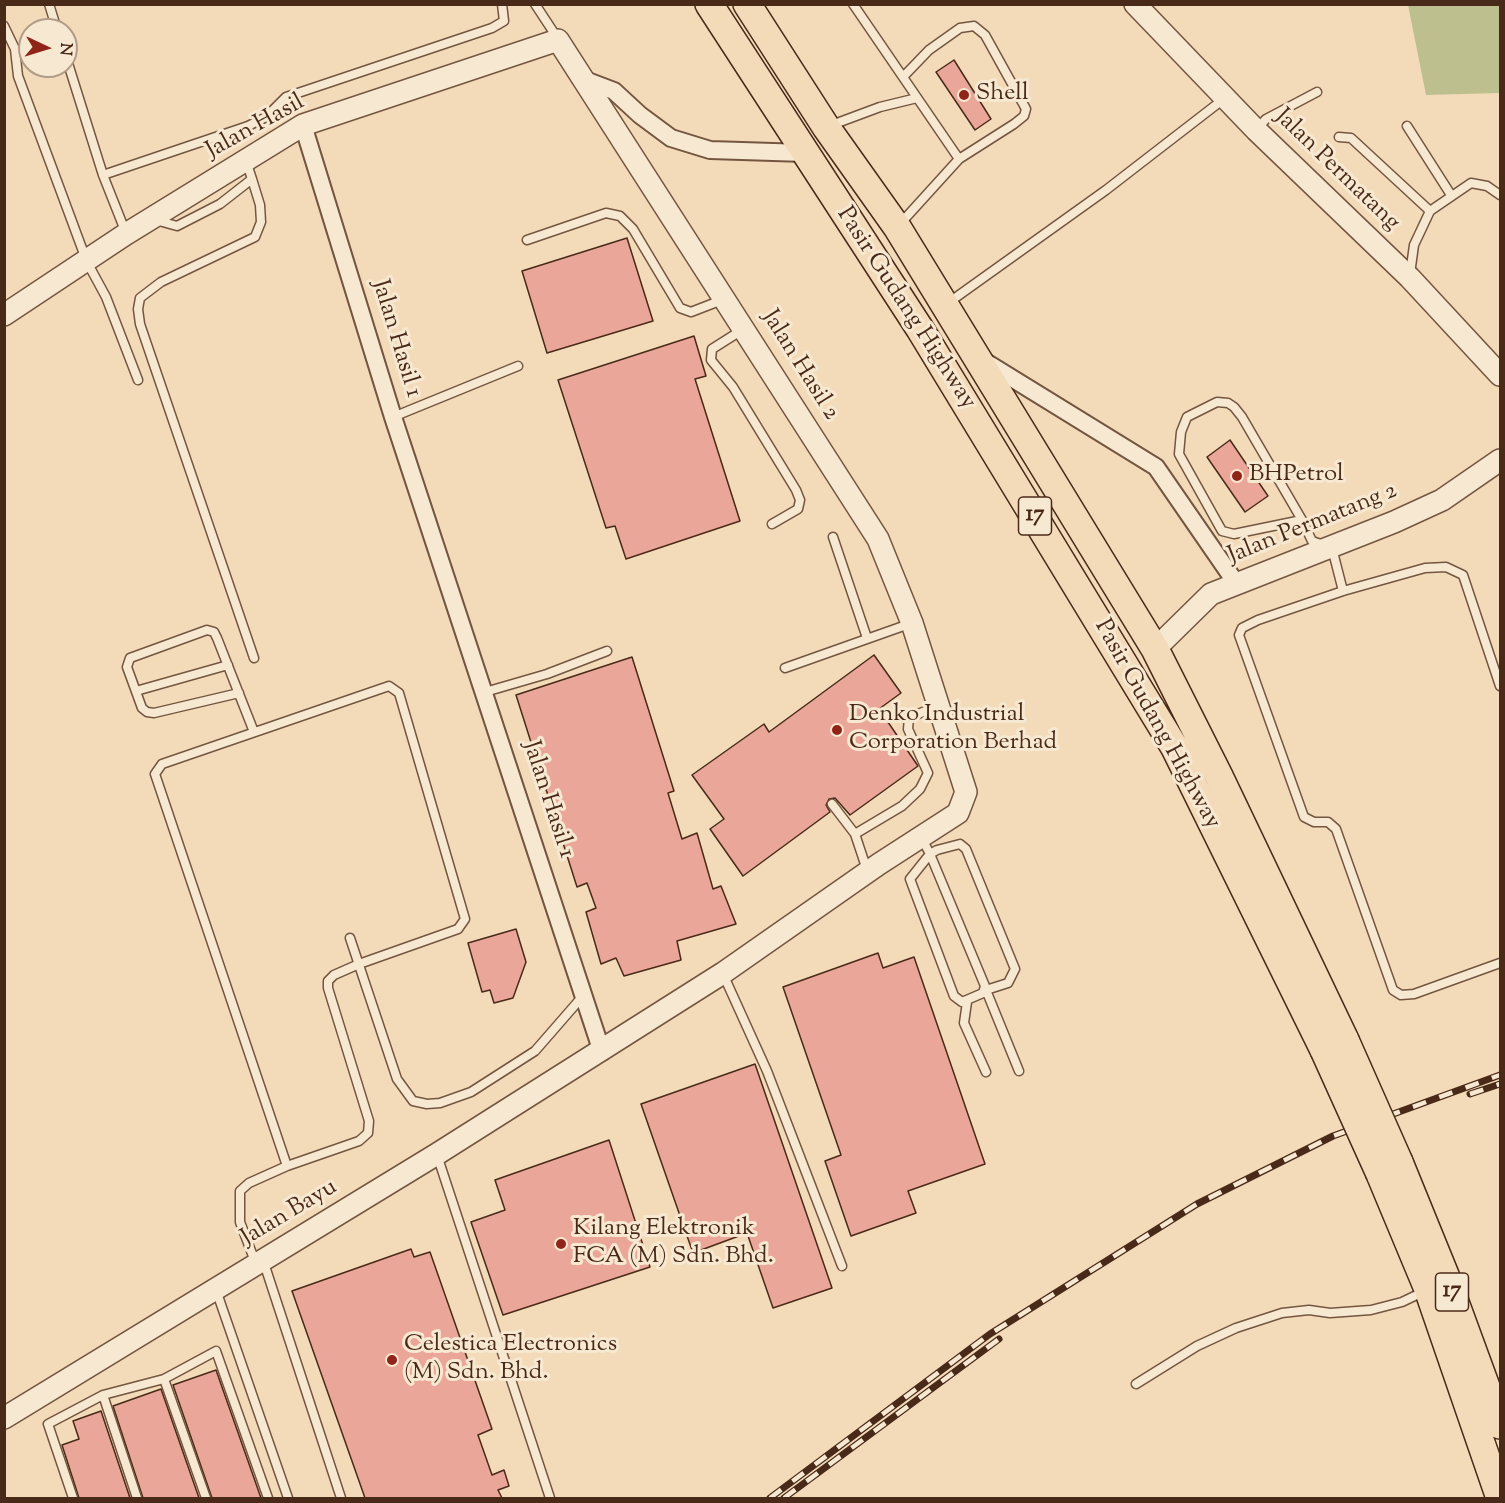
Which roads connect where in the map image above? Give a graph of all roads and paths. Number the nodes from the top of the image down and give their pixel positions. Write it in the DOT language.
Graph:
graph roads {
  1 [pos="502,4"];
  2 [pos="535,4"];
  3 [pos="709,4"];
  4 [pos="747,4"];
  5 [pos="1135,4"];
  6 [pos="854,5"];
  7 [pos="4,26"];
  8 [pos="558,40"];
  9 [pos="903,77"];
  10 [pos="72,78"];
  11 [pos="585,80"];
  12 [pos="1317,92"];
  13 [pos="917,98"];
  14 [pos="1225,98"];
  15 [pos="303,125"];
  16 [pos="1407,126"];
  17 [pos="826,127"];
  18 [pos="1256,130"];
  19 [pos="1339,137"];
  20 [pos="805,153"];
  21 [pos="959,159"];
  22 [pos="249,170"];
  23 [pos="102,175"];
  24 [pos="1451,195"];
  25 [pos="1500,195"];
  26 [pos="1430,211"];
  27 [pos="897,227"];
  28 [pos="126,234"];
  29 [pos="527,240"];
  30 [pos="87,262"];
  31 [pos="1410,278"];
  32 [pos="726,298"];
  33 [pos="944,306"];
  34 [pos="4,315"];
  35 [pos="745,328"];
  36 [pos="978,357"];
  37 [pos="518,366"];
  38 [pos="1500,375"];
  39 [pos="138,380"];
  40 [pos="393,417"];
  41 [pos="1500,460"];
  42 [pos="1302,520"];
  43 [pos="772,524"];
  44 [pos="833,537"];
  45 [pos="1332,548"];
  46 [pos="1236,583"];
  47 [pos="1343,591"];
  48 [pos="912,622"];
  49 [pos="867,638"];
  50 [pos="1155,649"];
  51 [pos="607,651"];
  52 [pos="254,658"];
  53 [pos="228,665"];
  54 [pos="785,668"];
  55 [pos="1500,686"];
  56 [pos="136,692"];
  57 [pos="485,692"];
  58 [pos="238,693"];
  59 [pos="939,705"];
  60 [pos="254,732"];
  61 [pos="832,804"];
  62 [pos="855,834"];
  63 [pos="925,846"];
  64 [pos="868,872"];
  65 [pos="350,938"];
  66 [pos="1500,963"];
  67 [pos="359,964"];
  68 [pos="723,973"];
  69 [pos="986,990"];
  70 [pos="582,998"];
  71 [pos="967,1002"];
  72 [pos="1335,1045"];
  73 [pos="602,1052"];
  74 [pos="1019,1071"];
  75 [pos="986,1072"];
  76 [pos="437,1154"];
  77 [pos="287,1166"];
  78 [pos="260,1262"];
  79 [pos="842,1266"];
  80 [pos="216,1290"];
  81 [pos="1436,1292"];
  82 [pos="164,1379"];
  83 [pos="1136,1384"];
  84 [pos="103,1395"];
  85 [pos="1500,1395"];
  86 [pos="4,1418"];
  87 [pos="1500,1425"];
  88 [pos="73,1498"];
  89 [pos="137,1498"];
  90 [pos="206,1498"];
  91 [pos="268,1498"];
  92 [pos="288,1498"];
  93 [pos="341,1498"];
  94 [pos="550,1498"];
  95 [pos="1480,1498"];
  96 [pos="1500,1498"];
  1 -- 23 [label="lane"];
  2 -- 8 [label="lane, Jalan Hasil 2"];
  3 -- 20 [label="highway, Pasir Gudang Highway / 17"];
  4 -- 17 [label="highway, Pasir Gudang Highway / 17"];
  5 -- 14 [label="street, Jalan Permatang"];
  6 -- 9 [label="lane"];
  7 -- 30 [label="lane"];
  8 -- 11 [label="street, Jalan Hasil 2"];
  8 -- 15 [label="street, Jalan Hasil"];
  9 -- 13 [label="lane"];
  9 -- 21 [label="lane"];
  10 -- 23 [label="lane"];
  11 -- 20 [label="street"];
  11 -- 32 [label="street, Jalan Hasil 2"];
  12 -- 18 [label="lane"];
  13 -- 17 [label="lane"];
  13 -- 21 [label="lane"];
  14 -- 18 [label="street, Jalan Permatang"];
  14 -- 33 [label="lane"];
  15 -- 22 [label="street, Jalan Hasil"];
  15 -- 40 [label="street, Jalan Hasil 1"];
  16 -- 24 [label="lane"];
  17 -- 27 [label="highway, Pasir Gudang Highway / 17"];
  18 -- 31 [label="street, Jalan Permatang"];
  19 -- 26 [label="lane"];
  20 -- 72 [label="highway, Pasir Gudang Highway / 17"];
  21 -- 27 [label="lane"];
  22 -- 28 [label="street, Jalan Hasil"];
  22 -- 52 [label="lane"];
  23 -- 28 [label="lane"];
  24 -- 25 [label="lane"];
  24 -- 26 [label="lane"];
  26 -- 31 [label="lane"];
  27 -- 33 [label="highway, Pasir Gudang Highway / 17"];
  28 -- 30 [label="street, Jalan Hasil"];
  29 -- 32 [label="lane"];
  30 -- 34 [label="street, Jalan Hasil"];
  30 -- 39 [label="lane"];
  31 -- 38 [label="street, Jalan Permatang"];
  32 -- 35 [label="street, Jalan Hasil 2"];
  33 -- 36 [label="highway, Pasir Gudang Highway / 17"];
  35 -- 43 [label="lane"];
  35 -- 48 [label="street, Jalan Hasil 2"];
  36 -- 46 [label="street"];
  36 -- 50 [label="highway, Pasir Gudang Highway / 17"];
  37 -- 40 [label="lane"];
  40 -- 57 [label="street, Jalan Hasil 1"];
  41 -- 45 [label="street, Jalan Permatang 2"];
  42 -- 42 [label="lane"];
  42 -- 45 [label="lane"];
  44 -- 49 [label="lane"];
  45 -- 46 [label="street, Jalan Permatang 2"];
  45 -- 47 [label="lane"];
  46 -- 50 [label="street, Jalan Permatang 2"];
  47 -- 55 [label="lane"];
  47 -- 66 [label="lane"];
  48 -- 49 [label="lane"];
  48 -- 59 [label="street, Jalan Hasil 2"];
  49 -- 54 [label="lane"];
  50 -- 72 [label="highway, Pasir Gudang Highway / 17"];
  51 -- 57 [label="lane"];
  53 -- 56 [label="lane"];
  53 -- 56 [label="lane"];
  53 -- 58 [label="lane"];
  56 -- 58 [label="lane"];
  57 -- 70 [label="street, Jalan Hasil 1"];
  58 -- 60 [label="lane"];
  59 -- 62 [label="lane"];
  59 -- 63 [label="street, Jalan Hasil 2"];
  60 -- 67 [label="lane"];
  60 -- 77 [label="lane"];
  61 -- 62 [label="lane"];
  62 -- 64 [label="lane"];
  63 -- 64 [label="street"];
  63 -- 69 [label="lane"];
  63 -- 69 [label="lane"];
  63 -- 71 [label="lane"];
  64 -- 68 [label="street"];
  65 -- 67 [label="lane"];
  67 -- 70 [label="lane"];
  67 -- 77 [label="lane"];
  68 -- 73 [label="street"];
  68 -- 79 [label="lane"];
  69 -- 71 [label="lane"];
  69 -- 74 [label="lane"];
  70 -- 73 [label="street, Jalan Hasil 1"];
  71 -- 75 [label="lane"];
  72 -- 81 [label="highway, Pasir Gudang Highway / 17, bridge"];
  73 -- 76 [label="street, Jalan Bayu"];
  76 -- 78 [label="street, Jalan Bayu"];
  76 -- 94 [label="lane"];
  77 -- 78 [label="lane"];
  78 -- 80 [label="street, Jalan Bayu"];
  78 -- 93 [label="lane"];
  80 -- 86 [label="street, Jalan Bayu"];
  80 -- 92 [label="lane"];
  81 -- 83 [label="lane"];
  81 -- 85 [label="highway"];
  81 -- 87 [label="highway, Pasir Gudang Highway / 17"];
  81 -- 95 [label="highway"];
  81 -- 96 [label="highway, Pasir Gudang Highway / 17"];
  82 -- 84 [label="lane"];
  82 -- 90 [label="lane"];
  82 -- 91 [label="lane"];
  84 -- 88 [label="lane"];
  84 -- 89 [label="lane"];
}
